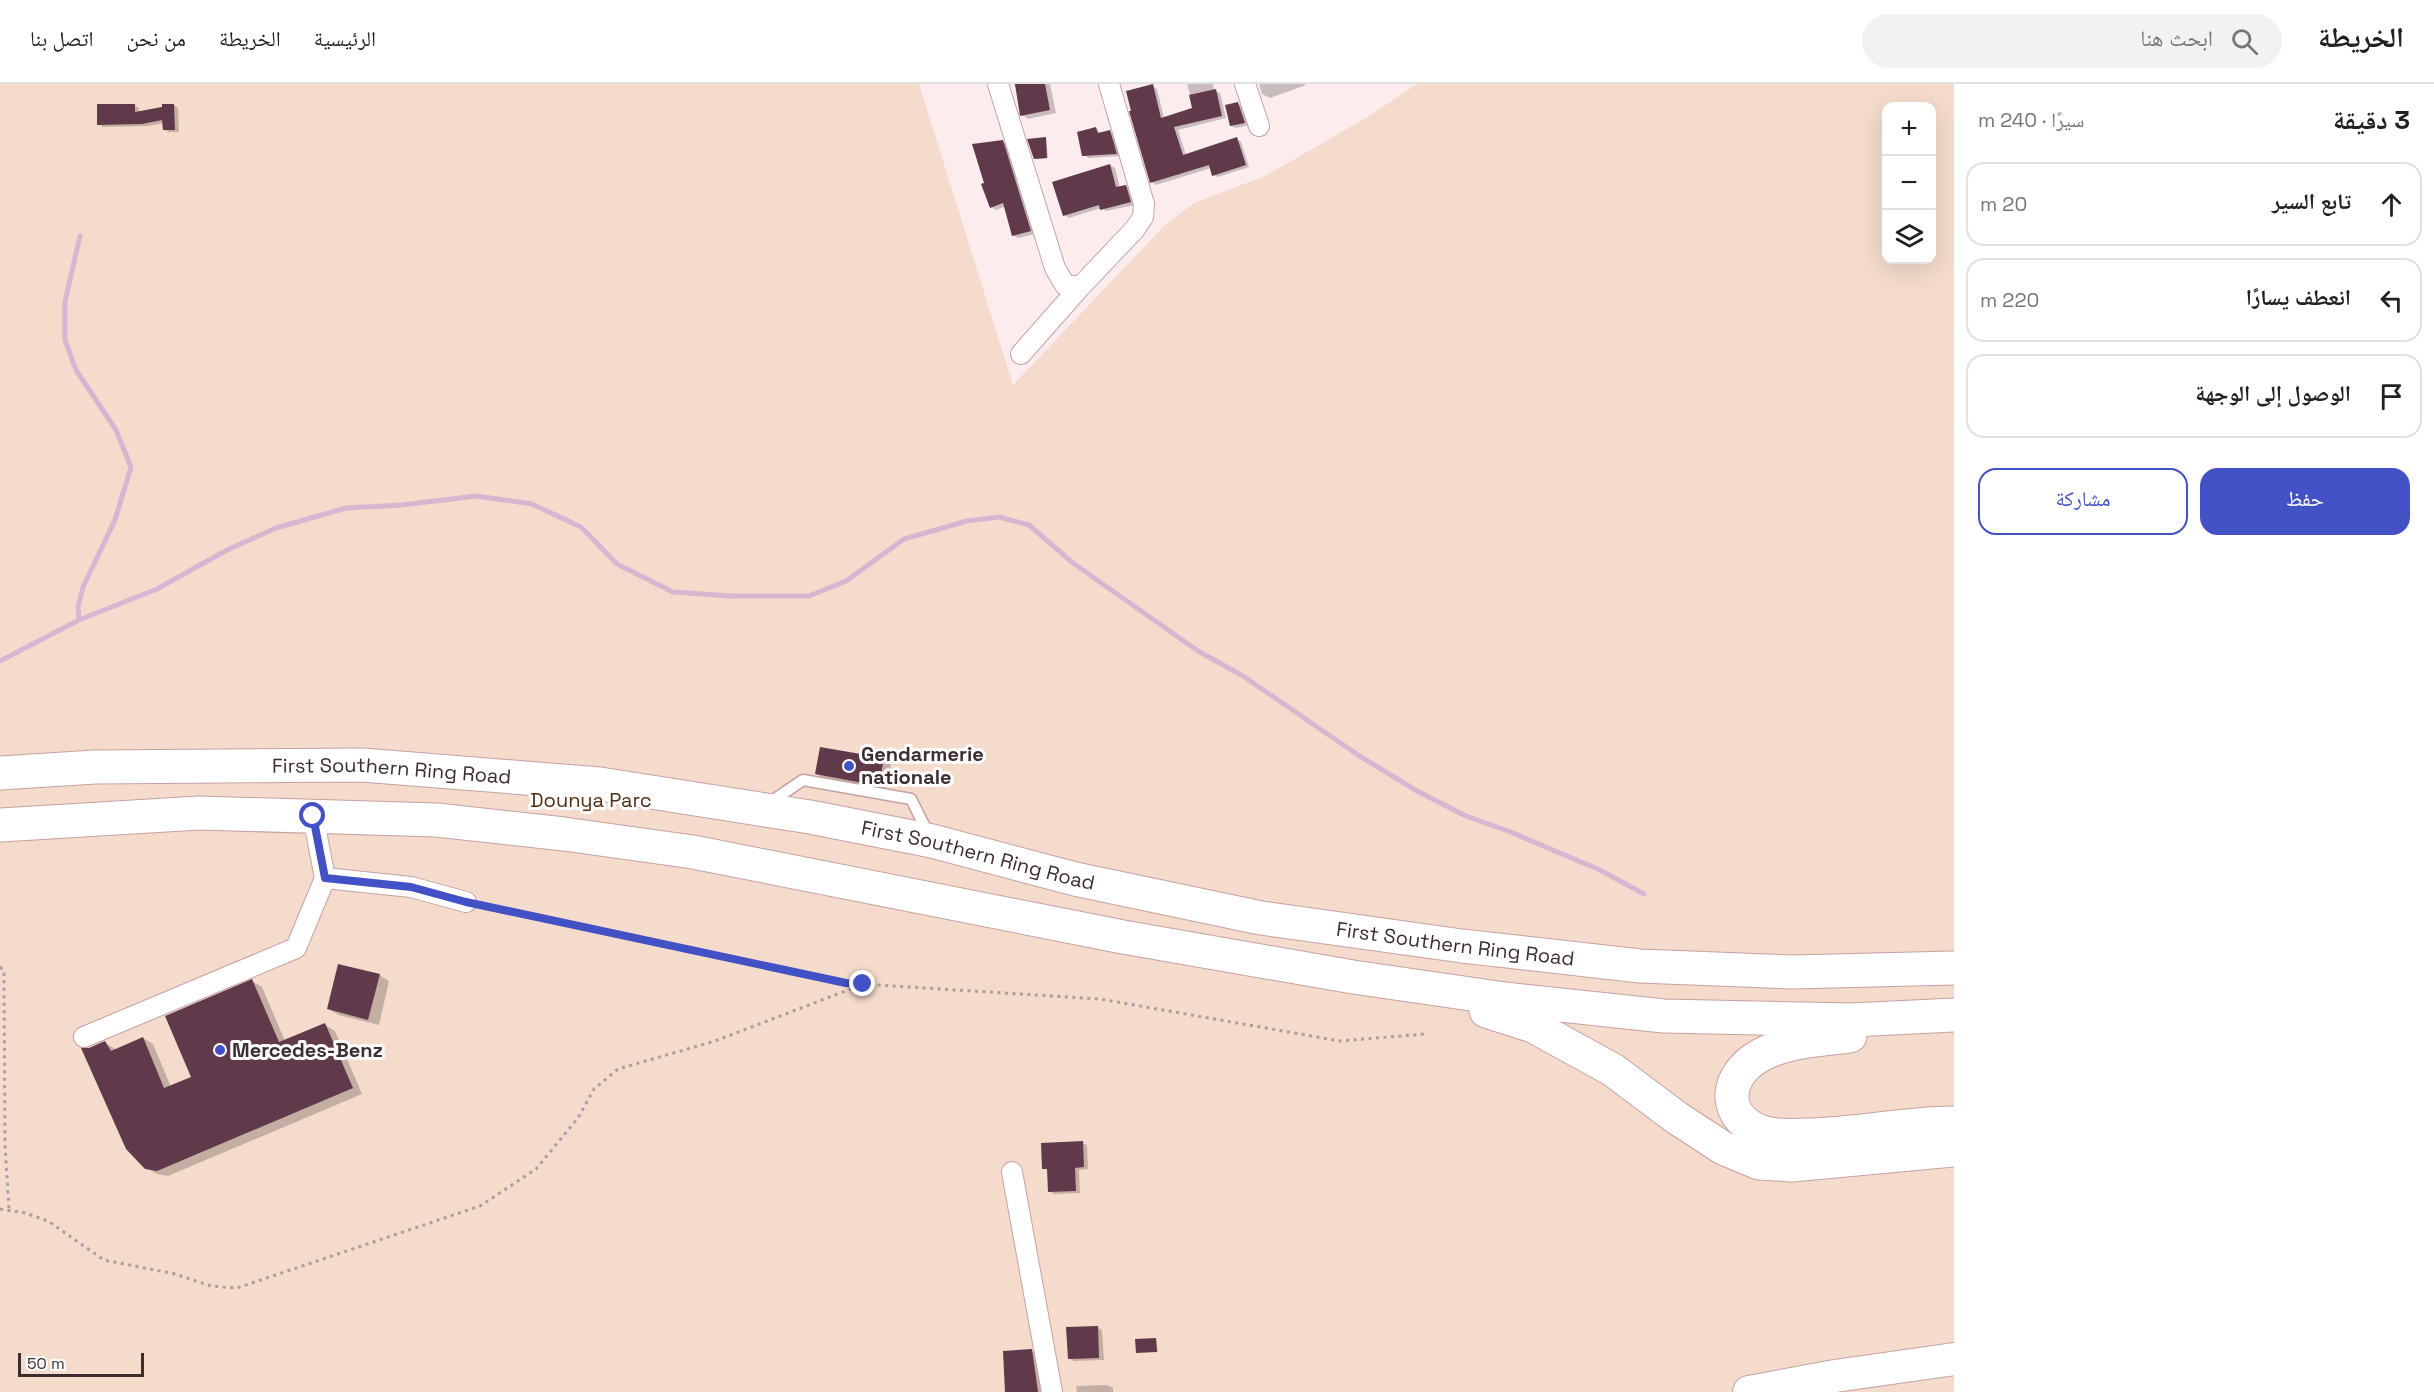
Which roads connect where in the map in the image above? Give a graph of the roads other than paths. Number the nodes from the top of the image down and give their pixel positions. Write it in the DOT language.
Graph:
graph roads {
  1 [pos="998,84"];
  2 [pos="1109,84"];
  3 [pos="1245,84"];
  4 [pos="1260,126"];
  5 [pos="1080,287"];
  6 [pos="1021,354"];
  7 [pos="0,773"];
  8 [pos="313,816"];
  9 [pos="0,825"];
  10 [pos="325,878"];
  11 [pos="466,902"];
  12 [pos="1954,968"];
  13 [pos="1353,977"];
  14 [pos="1954,1015"];
  15 [pos="1954,1021"];
  16 [pos="84,1037"];
  17 [pos="1954,1124"];
  18 [pos="1954,1150"];
  19 [pos="1012,1172"];
  20 [pos="1954,1359"];
  21 [pos="1052,1392"];
  22 [pos="1749,1392"];
  1 -- 5 [label="street"];
  2 -- 5 [label="street"];
  3 -- 4 [label="street"];
  5 -- 6 [label="street"];
  7 -- 12 [label="highway, First Southern Ring Road"];
  8 -- 9 [label="highway"];
  8 -- 10 [label="street"];
  8 -- 13 [label="highway"];
  10 -- 11 [label="street"];
  10 -- 16 [label="street"];
  13 -- 14 [label="highway"];
  13 -- 18 [label="highway"];
  15 -- 17 [label="highway"];
  19 -- 21 [label="street"];
  20 -- 22 [label="main road"];
}
